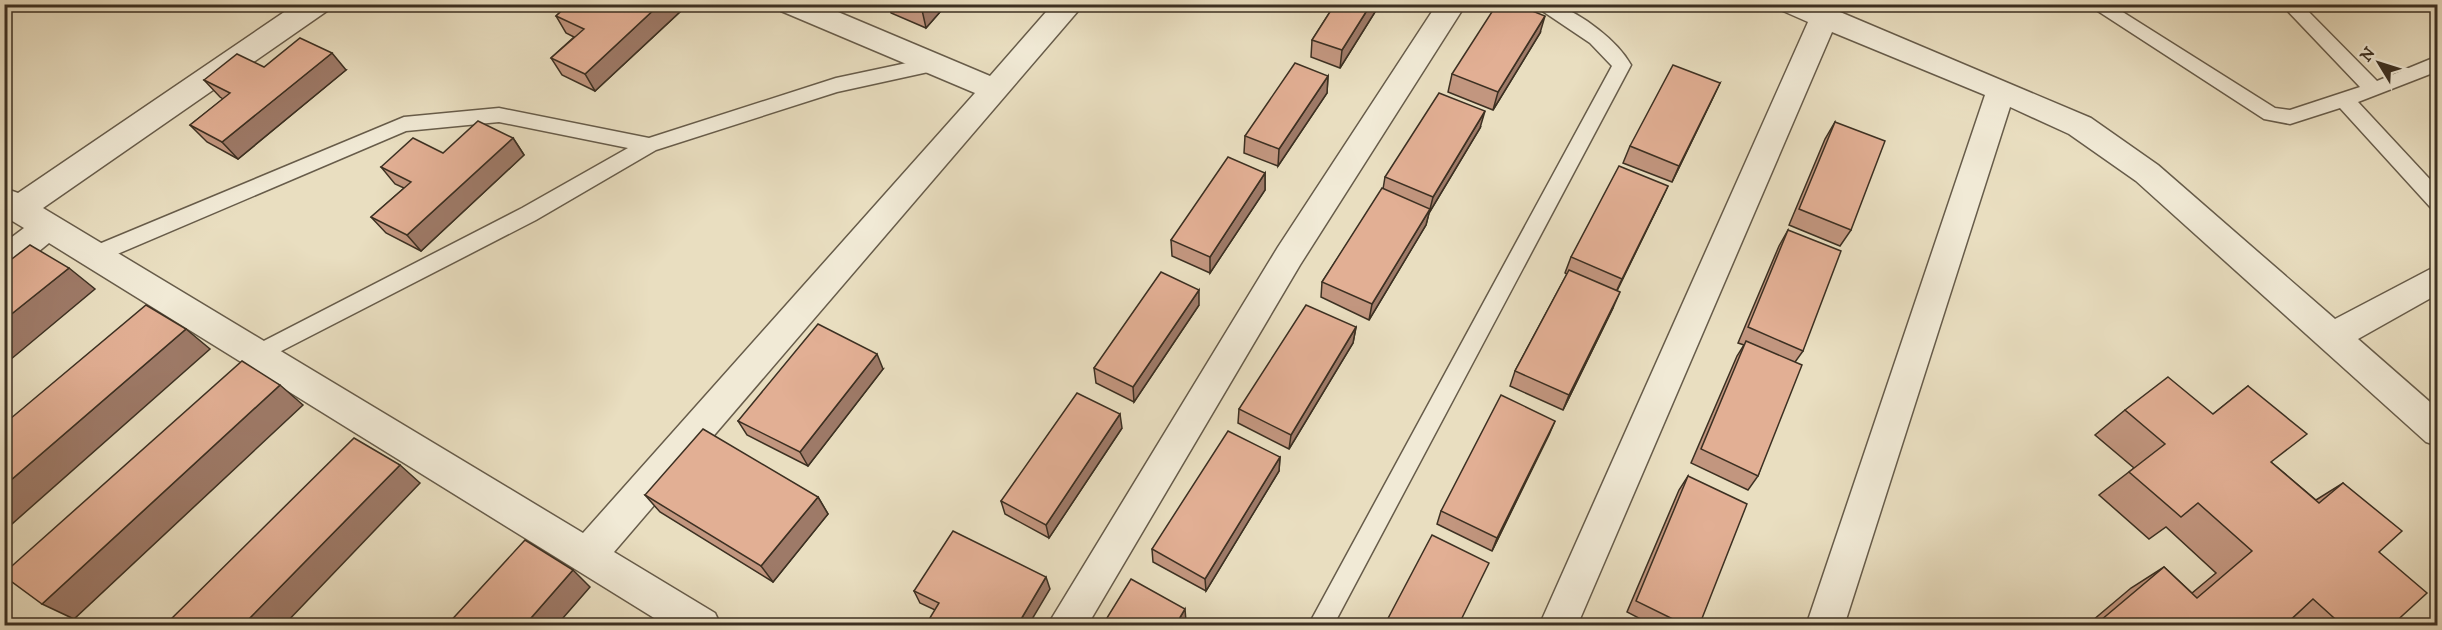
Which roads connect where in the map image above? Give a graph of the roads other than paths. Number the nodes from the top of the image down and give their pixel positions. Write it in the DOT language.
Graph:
graph roads {
  1 [pos="317,4"];
  2 [pos="791,4"];
  3 [pos="1070,4"];
  4 [pos="1452,4"];
  5 [pos="1540,4"];
  6 [pos="1793,4"];
  7 [pos="2096,4"];
  8 [pos="2290,4"];
  9 [pos="1827,10"];
  10 [pos="2438,63"];
  11 [pos="935,64"];
  12 [pos="996,90"];
  13 [pos="2001,90"];
  14 [pos="2374,90"];
  15 [pos="2345,101"];
  16 [pos="649,144"];
  17 [pos="2438,202"];
  18 [pos="11,204"];
  19 [pos="47,227"];
  20 [pos="94,255"];
  21 [pos="4,262"];
  22 [pos="2438,278"];
  23 [pos="2330,338"];
  24 [pos="256,355"];
  25 [pos="2438,431"];
  26 [pos="586,557"];
  27 [pos="702,626"];
  28 [pos="1066,626"];
  29 [pos="1320,626"];
  30 [pos="1558,626"];
  31 [pos="1825,626"];
  1 -- 18 [label="street"];
  2 -- 11 [label="street"];
  3 -- 12 [label="street"];
  4 -- 28 [label="street"];
  5 -- 29 [label="lane"];
  6 -- 9 [label="street"];
  7 -- 15 [label="lane"];
  8 -- 14 [label="lane"];
  9 -- 13 [label="street"];
  9 -- 30 [label="street"];
  10 -- 14 [label="lane"];
  11 -- 12 [label="street"];
  11 -- 16 [label="lane"];
  12 -- 26 [label="street"];
  13 -- 23 [label="street"];
  13 -- 31 [label="street"];
  14 -- 15 [label="lane"];
  15 -- 17 [label="lane"];
  16 -- 20 [label="lane"];
  16 -- 24 [label="lane"];
  18 -- 19 [label="street"];
  19 -- 20 [label="street"];
  19 -- 21 [label="street"];
  20 -- 24 [label="street"];
  22 -- 23 [label="street"];
  23 -- 25 [label="street"];
  24 -- 26 [label="street"];
  26 -- 27 [label="street"];
}
